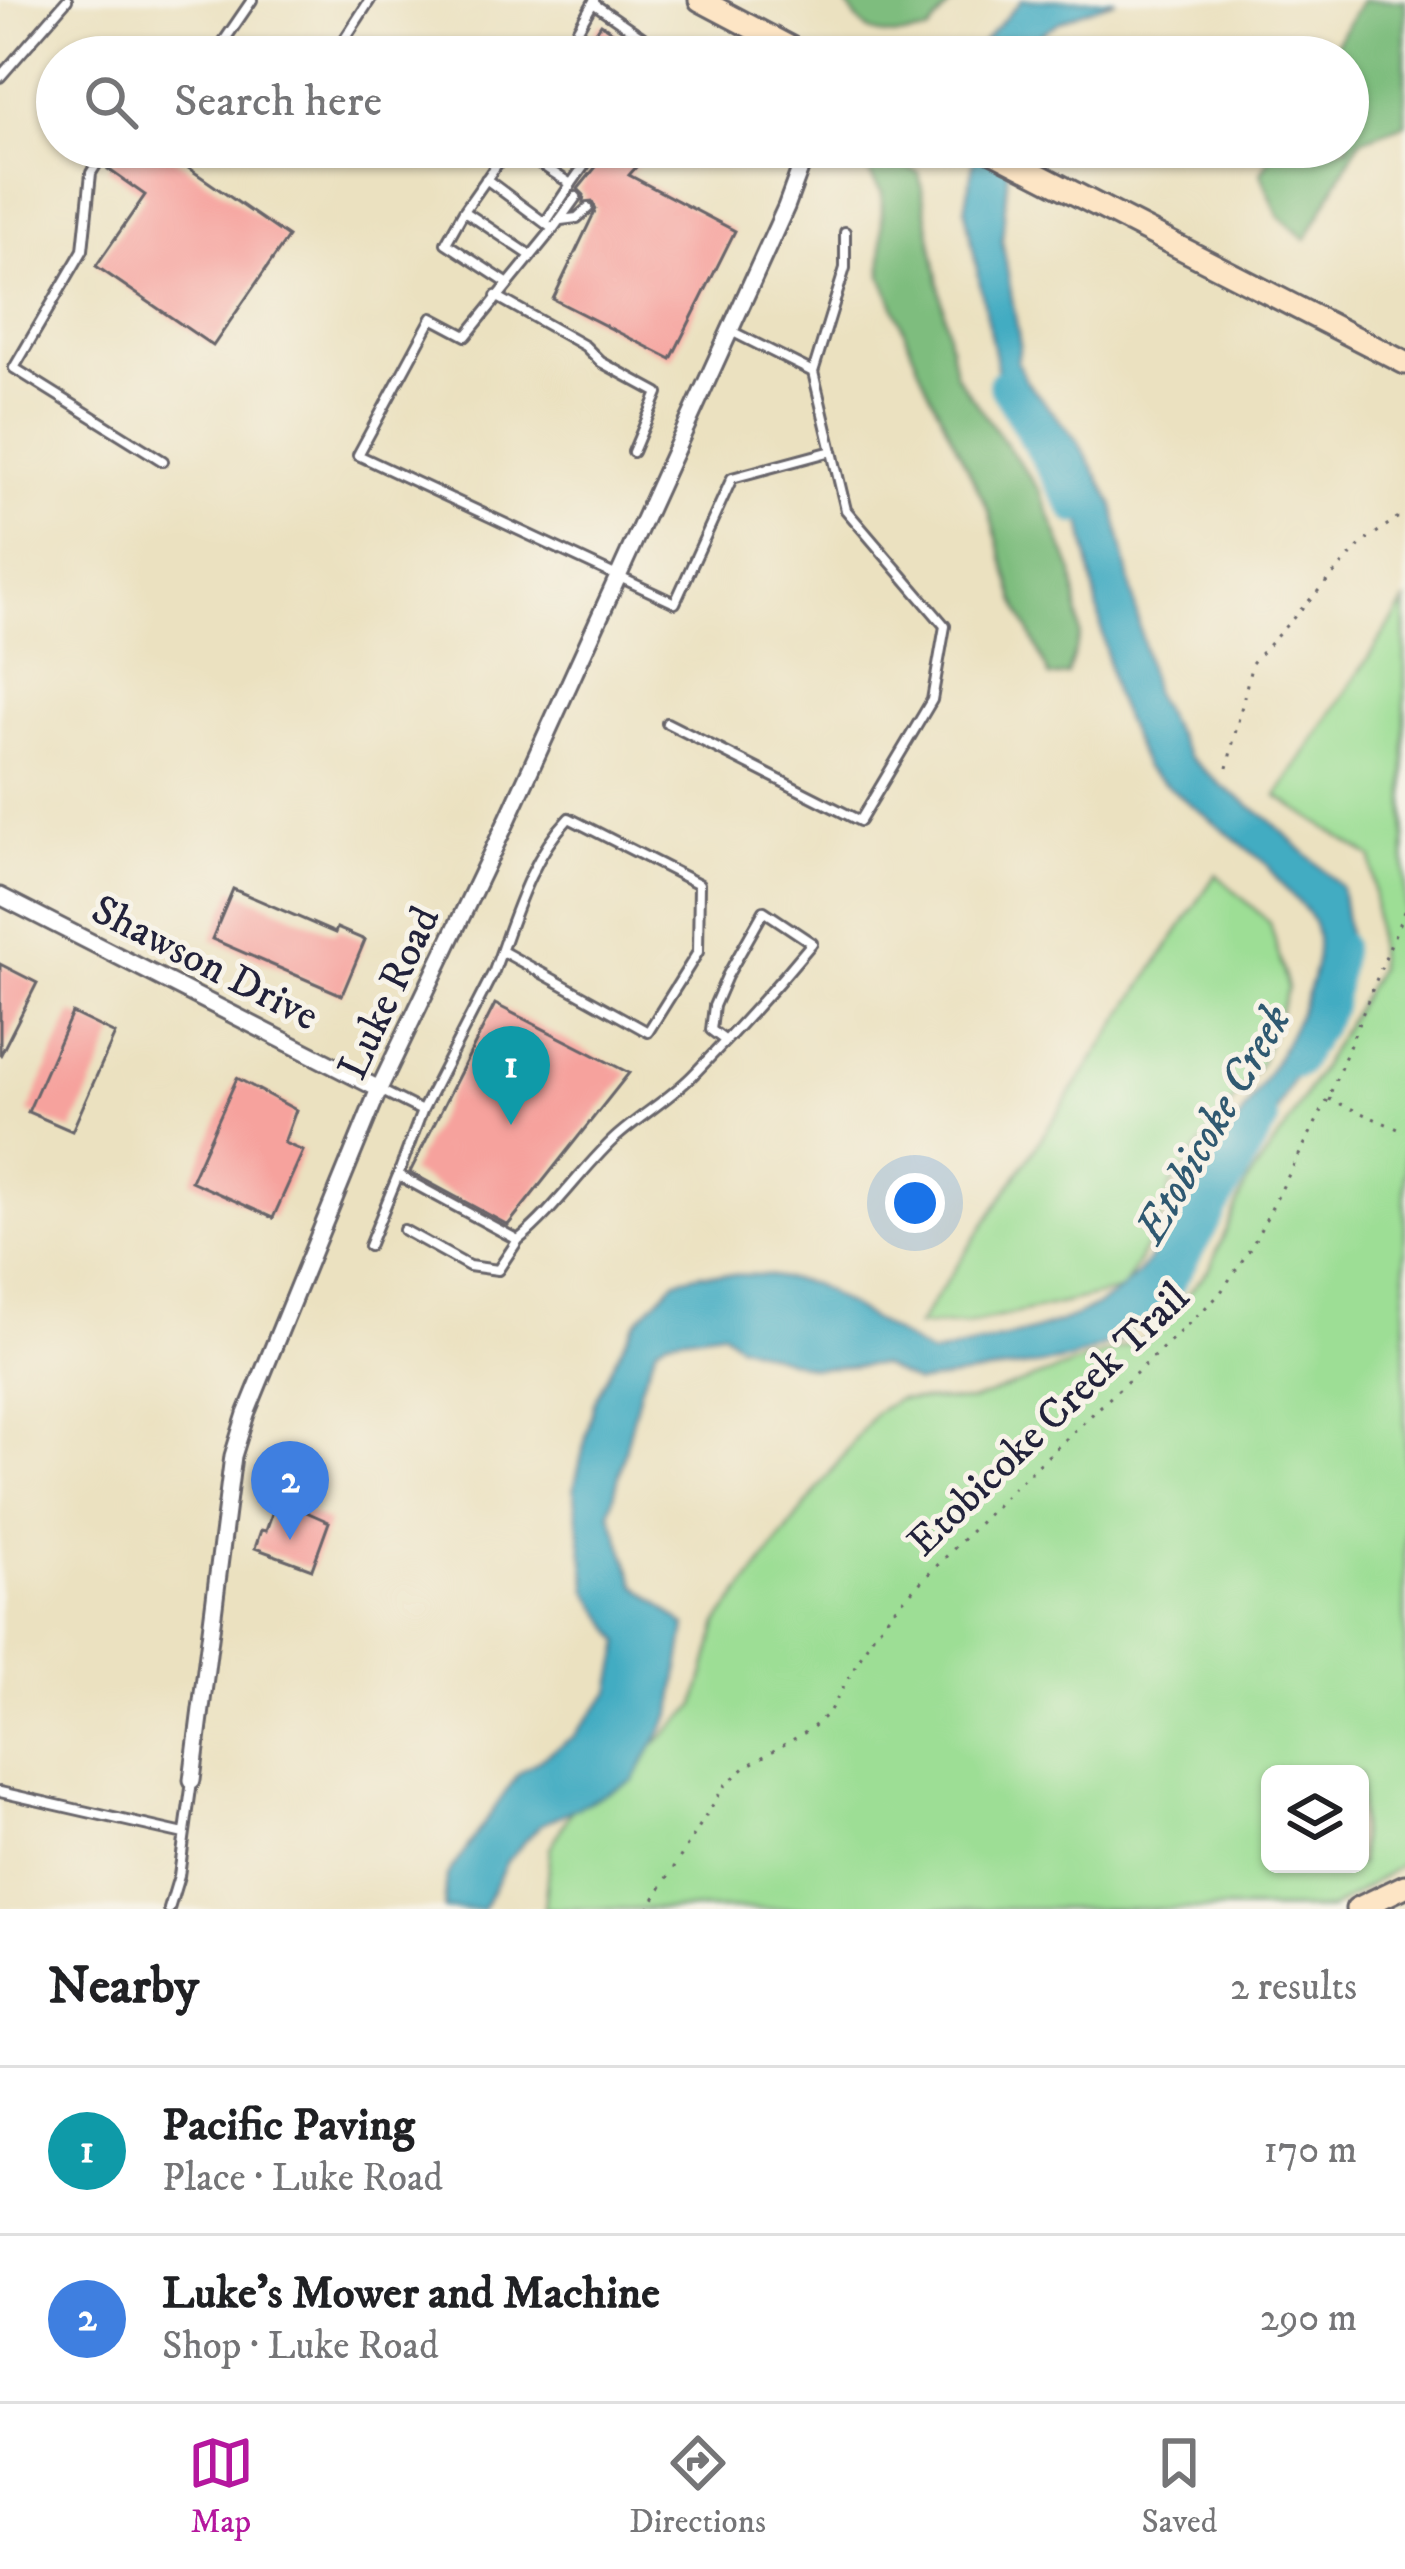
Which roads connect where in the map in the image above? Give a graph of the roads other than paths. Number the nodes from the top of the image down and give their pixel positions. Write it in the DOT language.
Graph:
graph roads {
  1 [pos="67,0"];
  2 [pos="252,0"];
  3 [pos="370,0"];
  4 [pos="700,0"];
  5 [pos="592,4"];
  6 [pos="227,36"];
  7 [pos="347,36"];
  8 [pos="574,36"];
  9 [pos="640,36"];
  10 [pos="764,36"];
  11 [pos="0,77"];
  12 [pos="94,168"];
  13 [pos="495,168"];
  14 [pos="545,168"];
  15 [pos="582,168"];
  16 [pos="799,168"];
  17 [pos="1025,168"];
  18 [pos="486,179"];
  19 [pos="571,184"];
  20 [pos="576,196"];
  21 [pos="588,208"];
  22 [pos="464,211"];
  23 [pos="561,220"];
  24 [pos="549,226"];
  25 [pos="845,232"];
  26 [pos="530,255"];
  27 [pos="507,283"];
  28 [pos="496,296"];
  29 [pos="730,331"];
  30 [pos="1405,363"];
  31 [pos="813,372"];
  32 [pos="832,451"];
  33 [pos="633,452"];
  34 [pos="163,461"];
  35 [pos="619,576"];
  36 [pos="667,722"];
  37 [pos="0,896"];
  38 [pos="502,950"];
  39 [pos="723,1039"];
  40 [pos="379,1089"];
  41 [pos="422,1111"];
  42 [pos="398,1175"];
  43 [pos="404,1230"];
  44 [pos="518,1240"];
  45 [pos="370,1246"];
  46 [pos="192,1780"];
  47 [pos="0,1792"];
  48 [pos="184,1834"];
  49 [pos="1405,1886"];
  50 [pos="169,1909"];
  51 [pos="1357,1909"];
  1 -- 11 [label="lane"];
  2 -- 6 [label="lane"];
  3 -- 7 [label="lane"];
  4 -- 10 [label="street"];
  5 -- 8 [label="lane"];
  5 -- 9 [label="lane"];
  12 -- 34 [label="lane"];
  13 -- 18 [label="lane"];
  14 -- 19 [label="lane"];
  15 -- 19 [label="lane"];
  16 -- 29 [label="street, Luke Road"];
  17 -- 30 [label="street"];
  18 -- 22 [label="lane"];
  18 -- 24 [label="lane"];
  19 -- 24 [label="lane"];
  20 -- 23 [label="lane"];
  21 -- 23 [label="lane"];
  22 -- 26 [label="lane"];
  22 -- 27 [label="lane"];
  23 -- 24 [label="lane"];
  24 -- 26 [label="lane"];
  25 -- 31 [label="lane"];
  26 -- 27 [label="lane"];
  27 -- 28 [label="lane"];
  28 -- 33 [label="lane"];
  28 -- 35 [label="lane"];
  29 -- 31 [label="lane"];
  29 -- 35 [label="street, Luke Road"];
  31 -- 32 [label="lane"];
  32 -- 35 [label="lane"];
  32 -- 36 [label="lane"];
  35 -- 40 [label="street, Luke Road"];
  37 -- 40 [label="street, Shawson Drive"];
  38 -- 38 [label="lane"];
  38 -- 41 [label="lane"];
  39 -- 39 [label="lane"];
  39 -- 44 [label="lane"];
  40 -- 41 [label="lane"];
  40 -- 46 [label="street, Luke Road"];
  41 -- 42 [label="lane"];
  42 -- 44 [label="lane"];
  42 -- 45 [label="lane"];
  43 -- 44 [label="lane"];
  46 -- 48 [label="lane, Luke Road"];
  47 -- 48 [label="lane"];
  48 -- 50 [label="lane, Luke Road"];
  49 -- 51 [label="street"];
}
